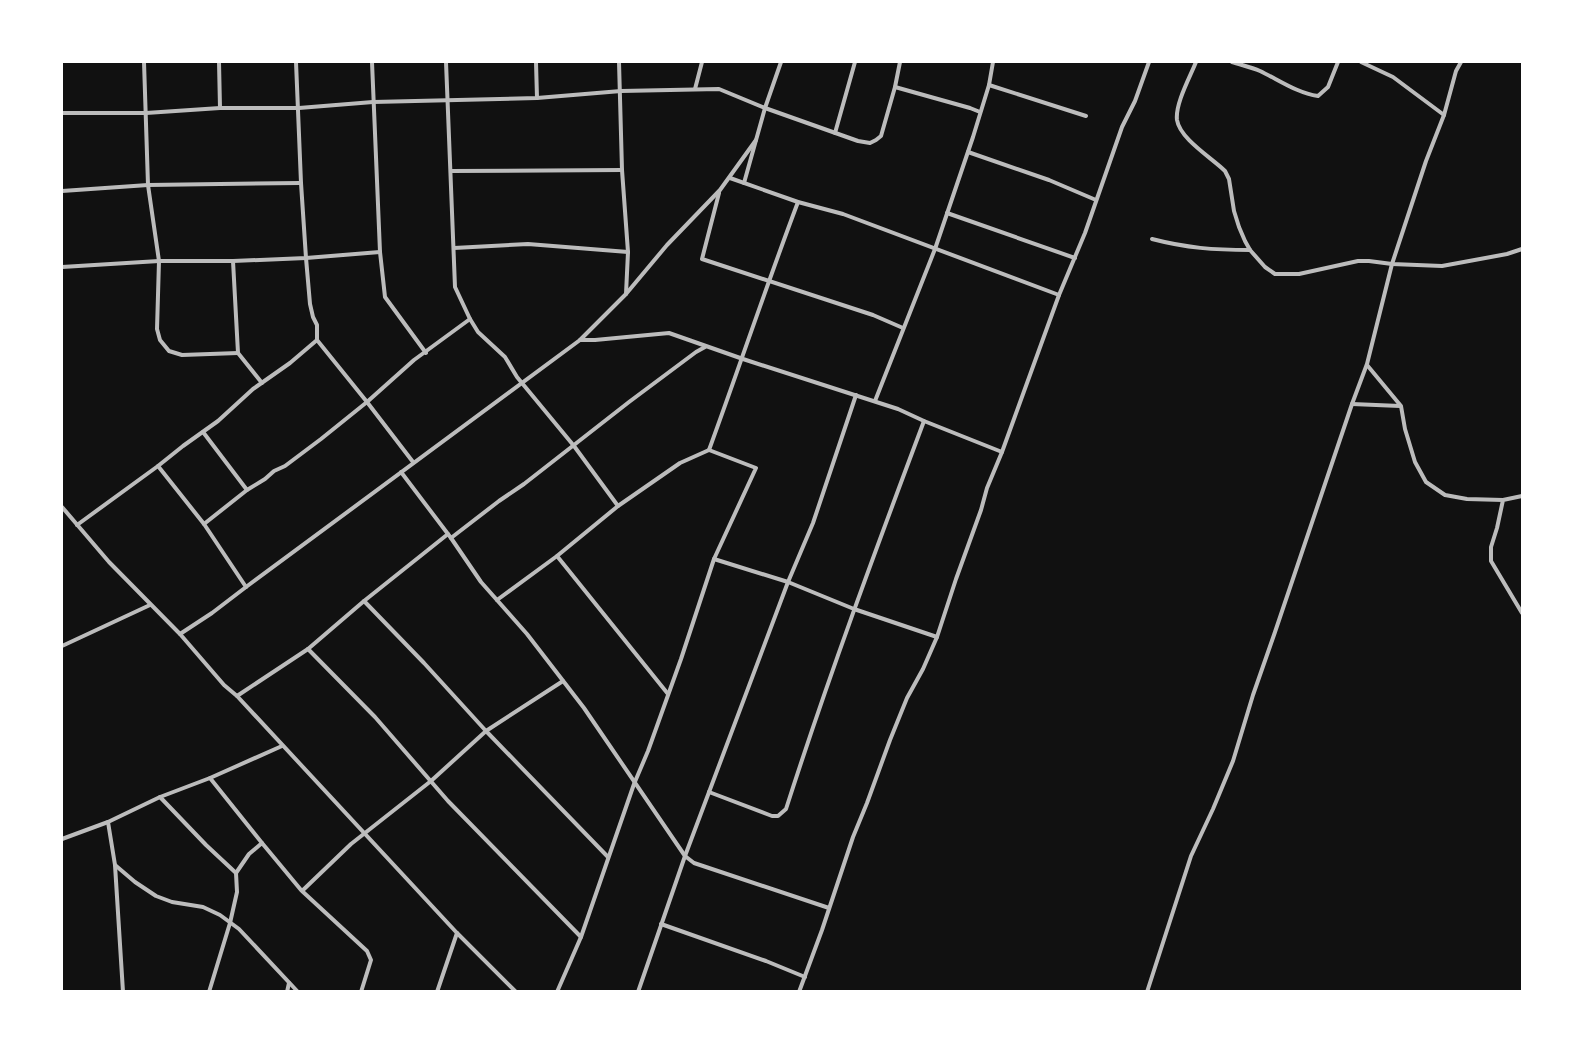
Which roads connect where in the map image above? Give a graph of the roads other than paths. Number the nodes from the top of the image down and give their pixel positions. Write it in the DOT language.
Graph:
graph roads {
  1 [pos="144,62"];
  2 [pos="219,62"];
  3 [pos="296,62"];
  4 [pos="372,62"];
  5 [pos="446,62"];
  6 [pos="536,62"];
  7 [pos="619,62"];
  8 [pos="702,62"];
  9 [pos="781,62"];
  10 [pos="855,62"];
  11 [pos="892,62"];
  12 [pos="993,62"];
  13 [pos="1149,62"];
  14 [pos="1196,62"];
  15 [pos="1232,62"];
  16 [pos="1338,62"];
  17 [pos="1361,62"];
  18 [pos="1461,62"];
  19 [pos="899,63"];
  20 [pos="989,85"];
  21 [pos="895,87"];
  22 [pos="695,89"];
  23 [pos="621,92"];
  24 [pos="537,98"];
  25 [pos="447,99"];
  26 [pos="373,102"];
  27 [pos="220,108"];
  28 [pos="298,108"];
  29 [pos="765,108"];
  30 [pos="980,112"];
  31 [pos="62,113"];
  32 [pos="147,113"];
  33 [pos="1444,115"];
  34 [pos="1086,116"];
  35 [pos="835,133"];
  36 [pos="756,140"];
  37 [pos="968,152"];
  38 [pos="622,170"];
  39 [pos="451,171"];
  40 [pos="730,178"];
  41 [pos="301,183"];
  42 [pos="744,183"];
  43 [pos="148,185"];
  44 [pos="720,190"];
  45 [pos="62,191"];
  46 [pos="1096,200"];
  47 [pos="798,202"];
  48 [pos="946,213"];
  49 [pos="1152,239"];
  50 [pos="454,248"];
  51 [pos="935,249"];
  52 [pos="1522,249"];
  53 [pos="1250,250"];
  54 [pos="380,252"];
  55 [pos="628,252"];
  56 [pos="306,258"];
  57 [pos="1075,258"];
  58 [pos="159,261"];
  59 [pos="233,261"];
  60 [pos="1392,264"];
  61 [pos="62,267"];
  62 [pos="768,280"];
  63 [pos="626,294"];
  64 [pos="1059,295"];
  65 [pos="470,319"];
  66 [pos="903,328"];
  67 [pos="317,340"];
  68 [pos="580,340"];
  69 [pos="705,347"];
  70 [pos="426,352"];
  71 [pos="238,353"];
  72 [pos="743,359"];
  73 [pos="1367,364"];
  74 [pos="262,382"];
  75 [pos="523,382"];
  76 [pos="856,395"];
  77 [pos="875,401"];
  78 [pos="367,402"];
  79 [pos="1352,404"];
  80 [pos="1401,406"];
  81 [pos="924,421"];
  82 [pos="203,432"];
  83 [pos="574,446"];
  84 [pos="709,450"];
  85 [pos="1002,452"];
  86 [pos="413,462"];
  87 [pos="158,466"];
  88 [pos="401,472"];
  89 [pos="247,490"];
  90 [pos="1522,496"];
  91 [pos="1503,500"];
  92 [pos="618,506"];
  93 [pos="62,507"];
  94 [pos="204,524"];
  95 [pos="77,525"];
  96 [pos="449,536"];
  97 [pos="557,556"];
  98 [pos="714,559"];
  99 [pos="788,582"];
  100 [pos="246,587"];
  101 [pos="497,600"];
  102 [pos="364,601"];
  103 [pos="150,605"];
  104 [pos="854,609"];
  105 [pos="1522,613"];
  106 [pos="180,634"];
  107 [pos="937,637"];
  108 [pos="62,646"];
  109 [pos="308,649"];
  110 [pos="563,681"];
  111 [pos="668,694"];
  112 [pos="237,696"];
  113 [pos="486,731"];
  114 [pos="282,746"];
  115 [pos="210,778"];
  116 [pos="431,781"];
  117 [pos="634,783"];
  118 [pos="709,792"];
  119 [pos="160,797"];
  120 [pos="108,822"];
  121 [pos="364,832"];
  122 [pos="62,839"];
  123 [pos="262,843"];
  124 [pos="686,856"];
  125 [pos="608,857"];
  126 [pos="115,865"];
  127 [pos="236,873"];
  128 [pos="302,891"];
  129 [pos="829,908"];
  130 [pos="230,923"];
  131 [pos="662,924"];
  132 [pos="457,933"];
  133 [pos="581,937"];
  134 [pos="805,977"];
  135 [pos="289,982"];
  136 [pos="123,992"];
  137 [pos="209,992"];
  138 [pos="287,992"];
  139 [pos="298,992"];
  140 [pos="361,992"];
  141 [pos="436,992"];
  142 [pos="516,992"];
  143 [pos="557,992"];
  144 [pos="638,992"];
  145 [pos="799,992"];
  146 [pos="1147,992"];
  1 -- 32 [label="street"];
  2 -- 27 [label="street"];
  3 -- 28 [label="street"];
  4 -- 26 [label="street"];
  5 -- 25 [label="street"];
  6 -- 24 [label="street"];
  7 -- 23 [label="street"];
  8 -- 22 [label="street"];
  9 -- 29 [label="street"];
  10 -- 35 [label="street"];
  11 -- 19 [label="street"];
  12 -- 20 [label="street"];
  13 -- 46 [label="street"];
  14 -- 53 [label="street"];
  15 -- 16 [label="street"];
  17 -- 33 [label="street"];
  18 -- 33 [label="street"];
  19 -- 21 [label="street"];
  20 -- 30 [label="street"];
  20 -- 34 [label="street"];
  21 -- 30 [label="street"];
  21 -- 35 [label="street"];
  22 -- 23 [label="street"];
  22 -- 29 [label="street"];
  23 -- 24 [label="street"];
  23 -- 38 [label="street"];
  24 -- 25 [label="street"];
  25 -- 26 [label="street"];
  25 -- 39 [label="street"];
  26 -- 28 [label="street"];
  26 -- 54 [label="street"];
  27 -- 28 [label="street"];
  27 -- 32 [label="street"];
  28 -- 41 [label="street"];
  29 -- 35 [label="street"];
  29 -- 36 [label="street"];
  30 -- 37 [label="street"];
  31 -- 32 [label="street"];
  32 -- 43 [label="street"];
  33 -- 60 [label="street"];
  36 -- 40 [label="street"];
  36 -- 42 [label="street"];
  37 -- 46 [label="street"];
  37 -- 48 [label="street"];
  38 -- 39 [label="street"];
  38 -- 55 [label="street"];
  39 -- 50 [label="street"];
  40 -- 42 [label="street"];
  40 -- 44 [label="street"];
  41 -- 43 [label="street"];
  41 -- 56 [label="street"];
  42 -- 47 [label="street"];
  43 -- 45 [label="street"];
  43 -- 58 [label="street"];
  44 -- 62 [label="street"];
  44 -- 63 [label="street"];
  46 -- 57 [label="street"];
  47 -- 51 [label="street"];
  47 -- 62 [label="street"];
  48 -- 51 [label="street"];
  48 -- 57 [label="street"];
  49 -- 53 [label="street"];
  50 -- 55 [label="street"];
  50 -- 65 [label="street"];
  51 -- 64 [label="street"];
  51 -- 66 [label="street"];
  52 -- 60 [label="street"];
  53 -- 60 [label="street"];
  54 -- 56 [label="street"];
  54 -- 70 [label="street"];
  55 -- 63 [label="street"];
  56 -- 59 [label="street"];
  56 -- 67 [label="street"];
  57 -- 64 [label="street"];
  58 -- 59 [label="street"];
  58 -- 61 [label="street"];
  58 -- 71 [label="street"];
  59 -- 71 [label="street"];
  60 -- 73 [label="street"];
  62 -- 66 [label="street"];
  62 -- 72 [label="street"];
  63 -- 68 [label="street"];
  64 -- 85 [label="street"];
  65 -- 70 [label="street"];
  65 -- 75 [label="street"];
  66 -- 77 [label="street"];
  67 -- 74 [label="street"];
  67 -- 78 [label="street"];
  68 -- 69 [label="street"];
  68 -- 75 [label="street"];
  69 -- 72 [label="street"];
  69 -- 83 [label="street"];
  70 -- 78 [label="street"];
  71 -- 74 [label="street"];
  72 -- 76 [label="street"];
  72 -- 84 [label="street"];
  73 -- 79 [label="street"];
  73 -- 80 [label="street"];
  74 -- 82 [label="street"];
  75 -- 83 [label="street"];
  75 -- 86 [label="street"];
  76 -- 77 [label="street"];
  76 -- 99 [label="street"];
  77 -- 81 [label="street"];
  78 -- 86 [label="street"];
  78 -- 89 [label="street"];
  79 -- 80 [label="street"];
  79 -- 146 [label="street"];
  80 -- 91 [label="street"];
  81 -- 85 [label="street"];
  81 -- 104 [label="street"];
  82 -- 87 [label="street"];
  82 -- 89 [label="street"];
  83 -- 92 [label="street"];
  83 -- 96 [label="street"];
  84 -- 92 [label="street"];
  84 -- 98 [label="street"];
  85 -- 107 [label="street"];
  86 -- 88 [label="street"];
  87 -- 94 [label="street"];
  87 -- 95 [label="street"];
  88 -- 96 [label="street"];
  88 -- 100 [label="street"];
  89 -- 94 [label="street"];
  90 -- 91 [label="street"];
  91 -- 105 [label="street"];
  92 -- 97 [label="street"];
  93 -- 95 [label="street"];
  94 -- 100 [label="street"];
  95 -- 103 [label="street"];
  96 -- 101 [label="street"];
  96 -- 102 [label="street"];
  97 -- 101 [label="street"];
  97 -- 111 [label="street"];
  98 -- 99 [label="street"];
  98 -- 111 [label="street"];
  99 -- 104 [label="street"];
  99 -- 118 [label="street"];
  100 -- 106 [label="street"];
  101 -- 110 [label="street"];
  102 -- 109 [label="street"];
  102 -- 113 [label="street"];
  103 -- 106 [label="street"];
  103 -- 108 [label="street"];
  104 -- 107 [label="street"];
  104 -- 118 [label="street"];
  106 -- 112 [label="street"];
  107 -- 129 [label="street"];
  109 -- 112 [label="street"];
  109 -- 116 [label="street"];
  110 -- 113 [label="street"];
  110 -- 117 [label="street"];
  111 -- 117 [label="street"];
  112 -- 114 [label="street"];
  113 -- 116 [label="street"];
  113 -- 125 [label="street"];
  114 -- 115 [label="street"];
  114 -- 121 [label="street"];
  115 -- 119 [label="street"];
  115 -- 123 [label="street"];
  116 -- 121 [label="street"];
  116 -- 133 [label="street"];
  117 -- 124 [label="street"];
  117 -- 125 [label="street"];
  118 -- 124 [label="street"];
  119 -- 120 [label="street"];
  119 -- 127 [label="street"];
  120 -- 122 [label="street"];
  120 -- 126 [label="street"];
  121 -- 128 [label="street"];
  121 -- 132 [label="street"];
  123 -- 127 [label="street"];
  123 -- 128 [label="street"];
  124 -- 129 [label="street"];
  124 -- 131 [label="street"];
  125 -- 133 [label="street"];
  126 -- 130 [label="street"];
  126 -- 136 [label="street"];
  127 -- 130 [label="street"];
  128 -- 140 [label="street"];
  129 -- 134 [label="street"];
  130 -- 135 [label="street"];
  130 -- 137 [label="street"];
  131 -- 134 [label="street"];
  131 -- 144 [label="street"];
  132 -- 141 [label="street"];
  132 -- 142 [label="street"];
  133 -- 143 [label="street"];
  134 -- 145 [label="street"];
  135 -- 138 [label="street"];
  135 -- 139 [label="street"];
}
